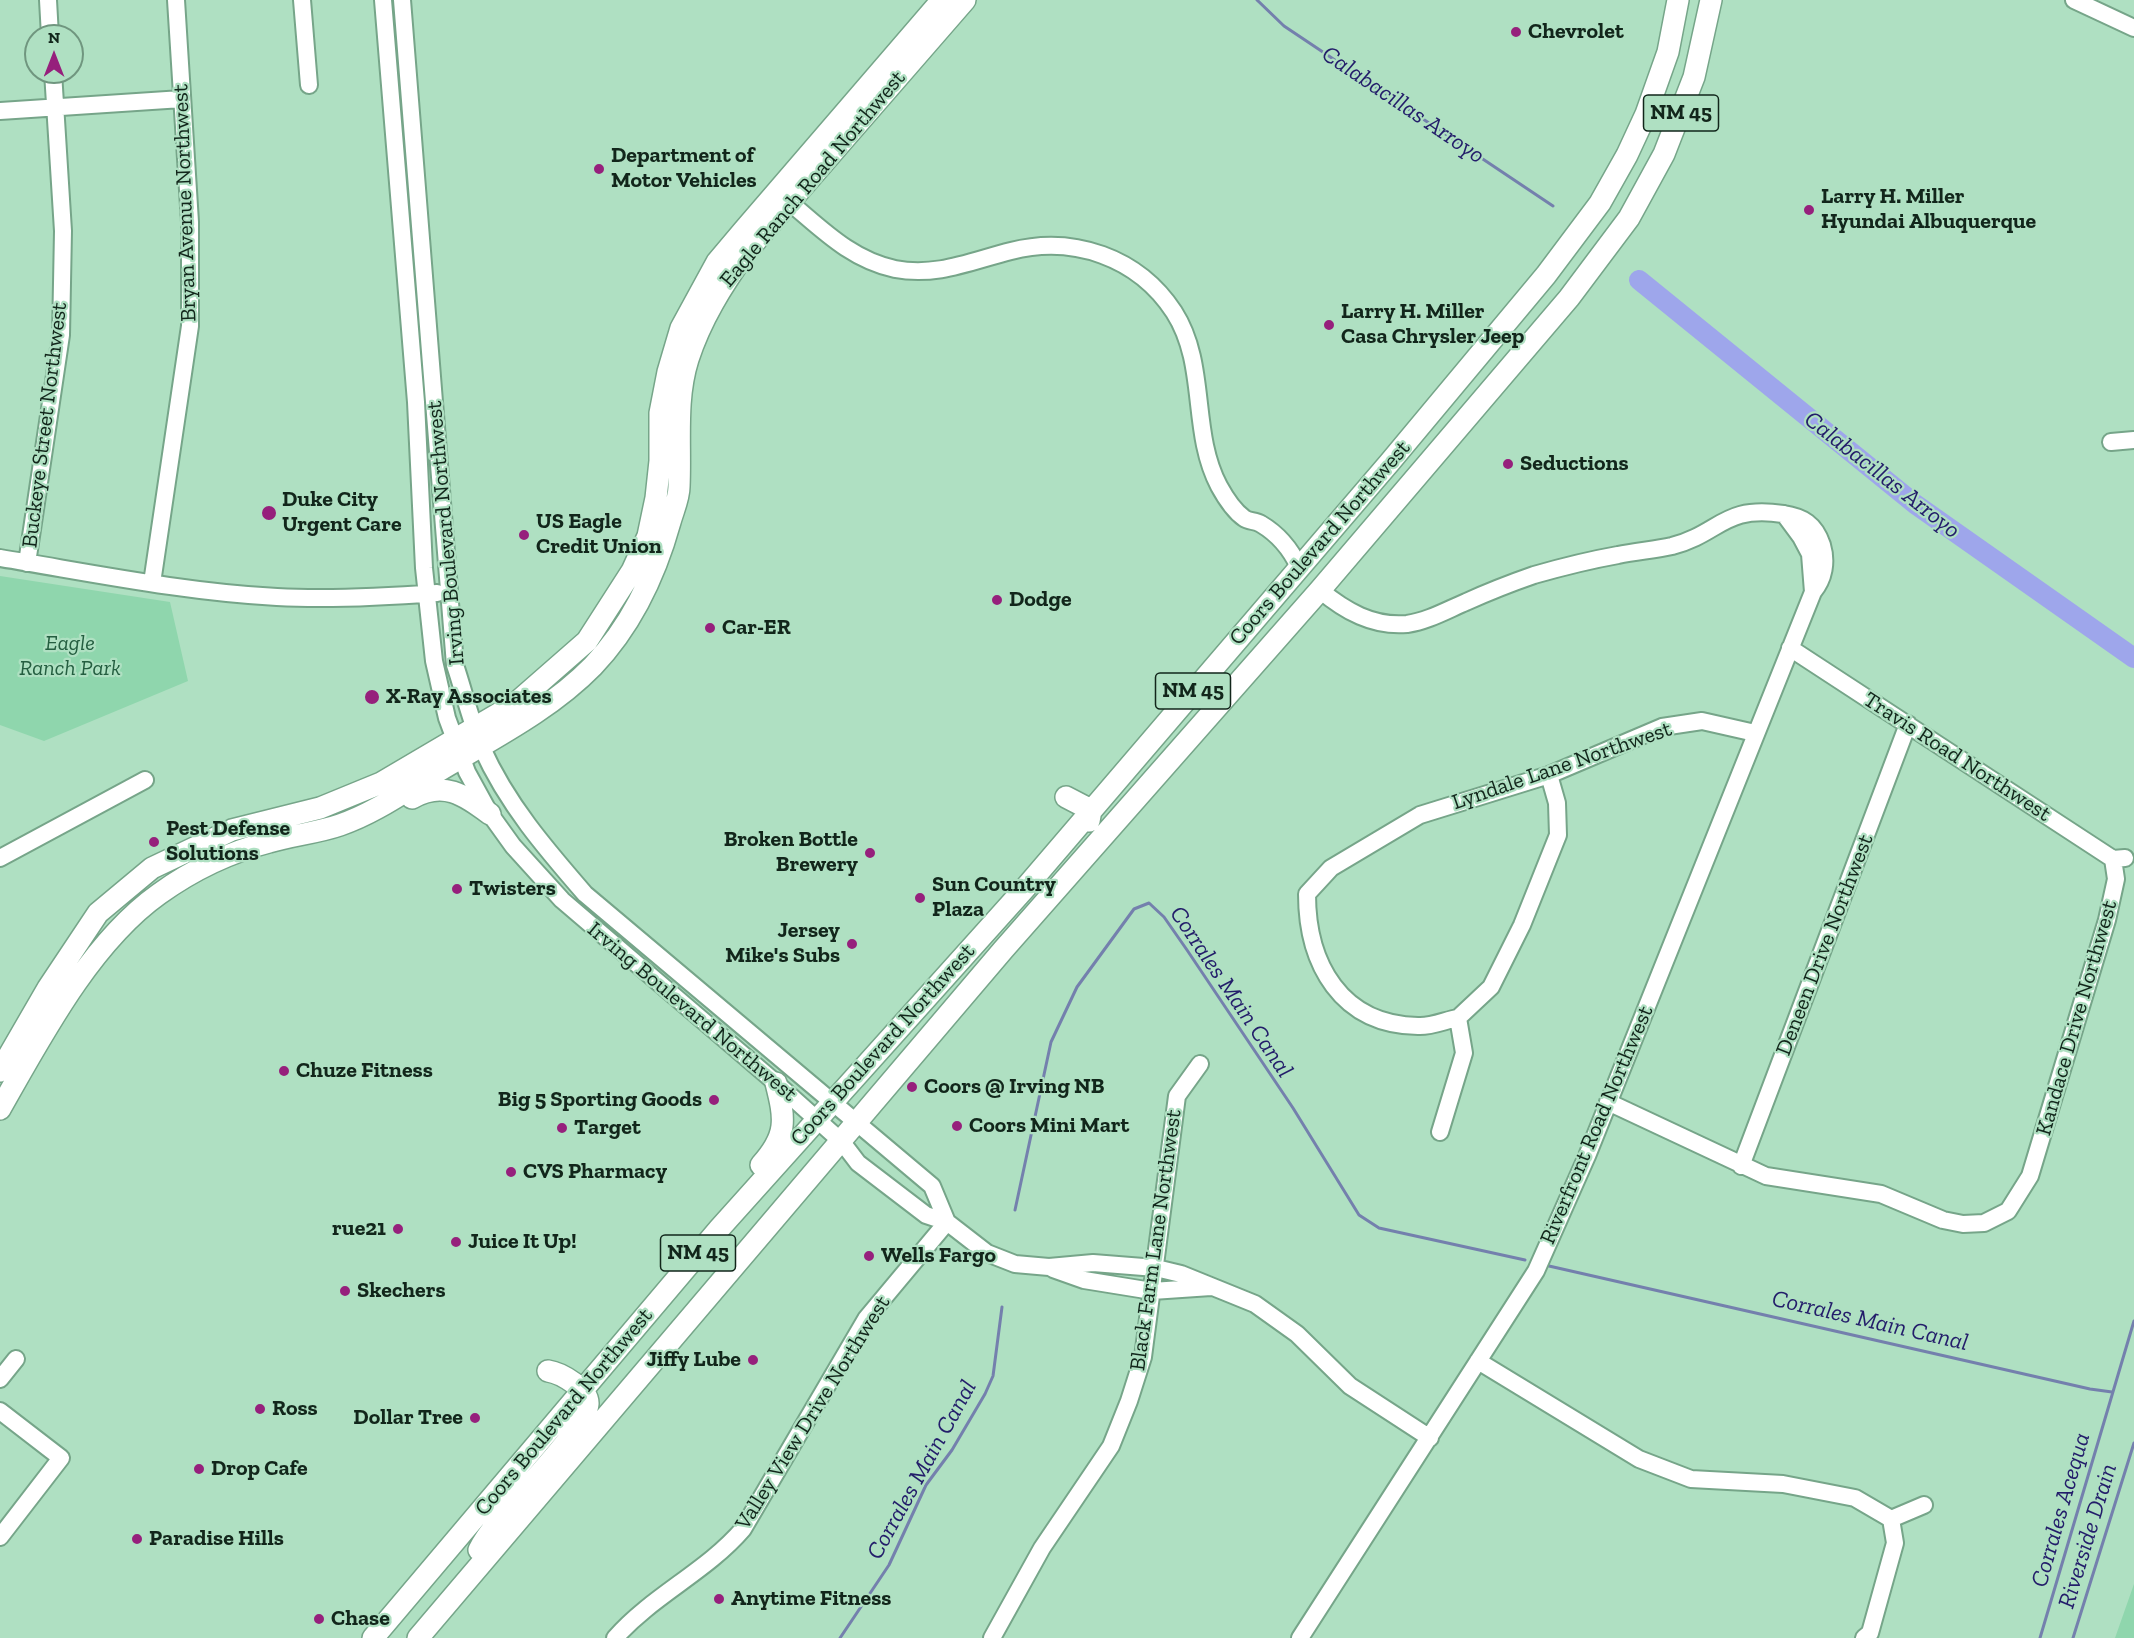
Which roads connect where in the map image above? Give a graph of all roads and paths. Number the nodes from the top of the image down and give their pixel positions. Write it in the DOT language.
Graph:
graph roads {
  1 [pos="48,0"];
  2 [pos="176,0"];
  3 [pos="302,0"];
  4 [pos="383,0"];
  5 [pos="402,0"];
  6 [pos="942,0"];
  7 [pos="965,0"];
  8 [pos="1678,0"];
  9 [pos="1711,0"];
  10 [pos="2074,0"];
  11 [pos="49,24"];
  12 [pos="2134,28"];
  13 [pos="54,84"];
  14 [pos="309,85"];
  15 [pos="183,99"];
  16 [pos="56,108"];
  17 [pos="0,111"];
  18 [pos="784,197"];
  19 [pos="1461,377"];
  20 [pos="2134,440"];
  21 [pos="2111,442"];
  22 [pos="1784,514"];
  23 [pos="0,558"];
  24 [pos="27,563"];
  25 [pos="1299,567"];
  26 [pos="152,583"];
  27 [pos="1320,590"];
  28 [pos="1813,592"];
  29 [pos="450,593"];
  30 [pos="426,594"];
  31 [pos="1790,648"];
  32 [pos="1908,724"];
  33 [pos="1196,731"];
  34 [pos="1755,733"];
  35 [pos="478,737"];
  36 [pos="458,748"];
  37 [pos="1549,775"];
  38 [pos="145,780"];
  39 [pos="1066,796"];
  40 [pos="1091,810"];
  41 [pos="490,814"];
  42 [pos="318,831"];
  43 [pos="0,858"];
  44 [pos="2119,858"];
  45 [pos="1035,914"];
  46 [pos="1458,1018"];
  47 [pos="1200,1064"];
  48 [pos="0,1071"];
  49 [pos="776,1083"];
  50 [pos="834,1102"];
  51 [pos="1608,1102"];
  52 [pos="1,1105"];
  53 [pos="817,1119"];
  54 [pos="857,1121"];
  55 [pos="1440,1132"];
  56 [pos="842,1142"];
  57 [pos="1741,1166"];
  58 [pos="947,1222"];
  59 [pos="719,1229"];
  60 [pos="1049,1268"];
  61 [pos="1156,1268"];
  62 [pos="1215,1287"];
  63 [pos="1152,1291"];
  64 [pos="16,1359"];
  65 [pos="1478,1361"];
  66 [pos="548,1371"];
  67 [pos="0,1379"];
  68 [pos="582,1390"];
  69 [pos="0,1411"];
  70 [pos="1430,1438"];
  71 [pos="1924,1505"];
  72 [pos="1891,1519"];
  73 [pos="0,1537"];
  74 [pos="468,1579"];
  75 [pos="373,1638"];
  76 [pos="418,1638"];
  77 [pos="615,1638"];
  78 [pos="992,1638"];
  79 [pos="1300,1638"];
  80 [pos="1864,1638"];
  1 -- 11 [label="street"];
  2 -- 15 [label="street, Bryan Avenue Northwest"];
  3 -- 14 [label="street"];
  4 -- 30 [label="street, Irving Boulevard Northwest"];
  5 -- 29 [label="street, Irving Boulevard Northwest"];
  6 -- 18 [label="main road, Eagle Ranch Road Northwest"];
  7 -- 18 [label="main road, Eagle Ranch Road Northwest"];
  8 -- 19 [label="main road, Coors Boulevard Northwest / NM 45"];
  9 -- 27 [label="main road, Coors Boulevard Northwest / NM 45"];
  10 -- 12 [label="street"];
  13 -- 16 [label="street, Buckeye Street Northwest"];
  15 -- 16 [label="street"];
  15 -- 26 [label="street, Bryan Avenue Northwest"];
  16 -- 17 [label="street"];
  16 -- 24 [label="street, Buckeye Street Northwest"];
  18 -- 25 [label="street"];
  18 -- 35 [label="main road, Eagle Ranch Road Northwest"];
  19 -- 25 [label="main road, Coors Boulevard Northwest / NM 45"];
  19 -- 27 [label="main road"];
  20 -- 21 [label="street"];
  22 -- 27 [label="street"];
  22 -- 28 [label="street"];
  22 -- 28 [label="street, Riverfront Road Northwest"];
  23 -- 24 [label="street"];
  24 -- 26 [label="street"];
  25 -- 33 [label="main road"];
  25 -- 40 [label="main road, Coors Boulevard Northwest / NM 45"];
  26 -- 30 [label="street"];
  27 -- 33 [label="main road, Coors Boulevard Northwest / NM 45"];
  28 -- 31 [label="street, Riverfront Road Northwest"];
  29 -- 30 [label="street"];
  29 -- 35 [label="street, Irving Boulevard Northwest"];
  30 -- 36 [label="street, Irving Boulevard Northwest"];
  31 -- 32 [label="street, Travis Road Northwest"];
  31 -- 34 [label="street, Riverfront Road Northwest"];
  32 -- 44 [label="street, Travis Road Northwest"];
  32 -- 57 [label="street, Deneen Drive Northwest"];
  33 -- 45 [label="main road, Coors Boulevard Northwest / NM 45"];
  34 -- 37 [label="street, Lyndale Lane Northwest"];
  34 -- 51 [label="street, Riverfront Road Northwest"];
  35 -- 36 [label="main road, Eagle Ranch Road Northwest"];
  35 -- 50 [label="street, Irving Boulevard Northwest"];
  36 -- 41 [label="street, Irving Boulevard Northwest"];
  36 -- 42 [label="main road, Eagle Ranch Road Northwest"];
  36 -- 48 [label="main road, Eagle Ranch Road Northwest"];
  37 -- 46 [label="street"];
  37 -- 46 [label="street, Lyndale Lane Northwest"];
  38 -- 43 [label="street"];
  39 -- 40 [label="main road"];
  40 -- 45 [label="main road"];
  40 -- 50 [label="main road, Coors Boulevard Northwest / NM 45"];
  41 -- 42 [label="main road"];
  41 -- 49 [label="street, Irving Boulevard Northwest"];
  42 -- 52 [label="main road, Eagle Ranch Road Northwest"];
  44 -- 57 [label="street, Kandace Drive Northwest"];
  45 -- 54 [label="main road, Coors Boulevard Northwest / NM 45"];
  46 -- 55 [label="street"];
  47 -- 61 [label="street, Black Farm Lane Northwest"];
  49 -- 53 [label="street, Irving Boulevard Northwest"];
  49 -- 59 [label="main road"];
  50 -- 53 [label="main road, Coors Boulevard Northwest / NM 45"];
  50 -- 54 [label="street, Irving Boulevard Northwest"];
  51 -- 57 [label="street, Kandace Drive Northwest"];
  51 -- 65 [label="street, Riverfront Road Northwest"];
  53 -- 56 [label="street, Irving Boulevard Northwest"];
  53 -- 59 [label="main road, Coors Boulevard Northwest / NM 45"];
  54 -- 56 [label="main road, Coors Boulevard Northwest / NM 45"];
  54 -- 58 [label="street, Irving Boulevard Northwest"];
  56 -- 58 [label="street, Irving Boulevard Northwest"];
  56 -- 74 [label="main road, Coors Boulevard Northwest / NM 45"];
  58 -- 60 [label="street"];
  58 -- 77 [label="street, Valley View Drive Northwest"];
  59 -- 68 [label="main road, Coors Boulevard Northwest / NM 45"];
  60 -- 61 [label="street"];
  60 -- 63 [label="street"];
  61 -- 62 [label="street"];
  61 -- 63 [label="street, Black Farm Lane Northwest"];
  62 -- 63 [label="street"];
  62 -- 70 [label="street"];
  63 -- 78 [label="street, Black Farm Lane Northwest"];
  64 -- 67 [label="street"];
  65 -- 70 [label="street, Riverfront Road Northwest"];
  65 -- 72 [label="street"];
  66 -- 68 [label="main road"];
  68 -- 74 [label="main road"];
  68 -- 75 [label="main road, Coors Boulevard Northwest / NM 45"];
  69 -- 73 [label="street"];
  70 -- 79 [label="street, Riverfront Road Northwest"];
  71 -- 72 [label="street"];
  72 -- 80 [label="street"];
  74 -- 76 [label="main road, Coors Boulevard Northwest / NM 45"];
}
